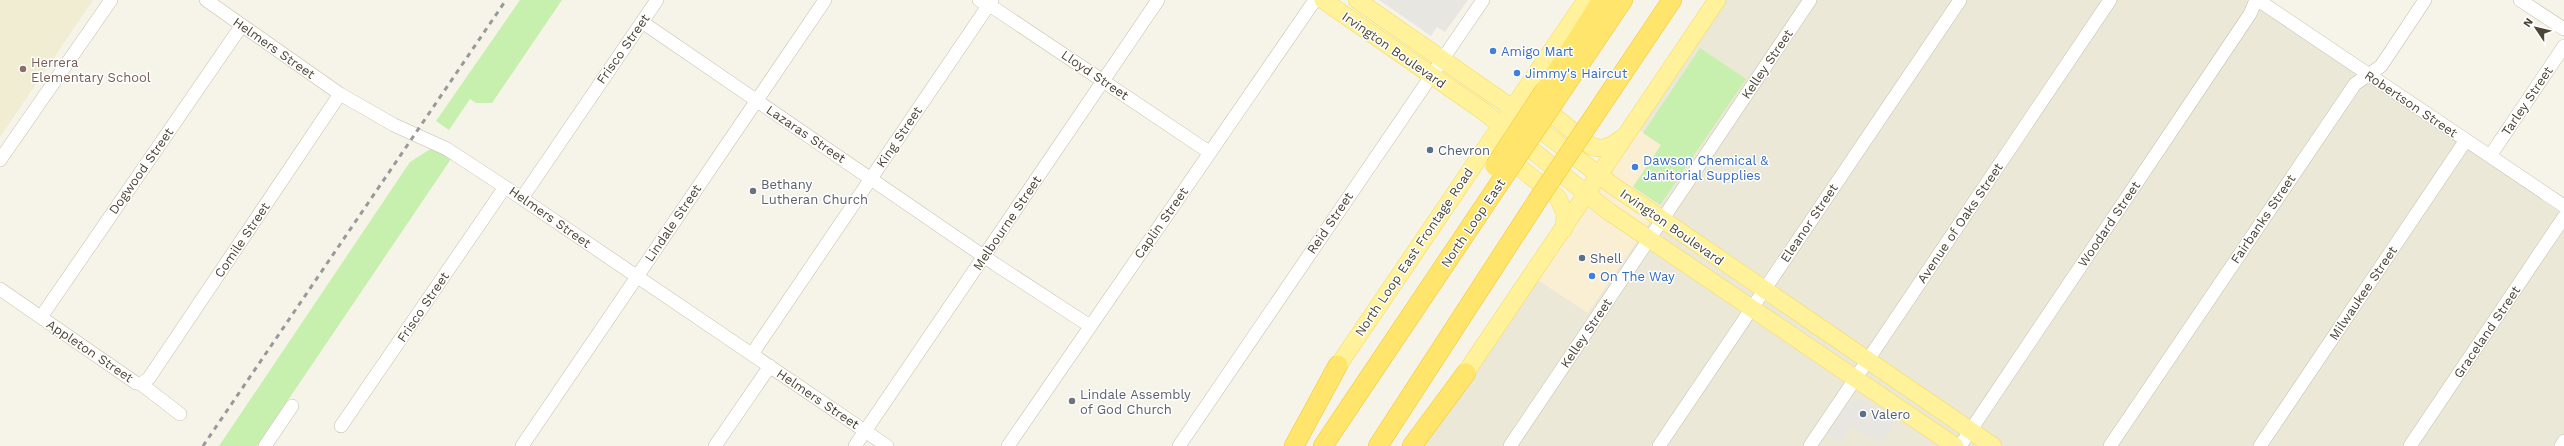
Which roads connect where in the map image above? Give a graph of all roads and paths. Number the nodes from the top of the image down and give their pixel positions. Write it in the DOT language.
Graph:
graph roads {
  1 [pos="111,0"];
  2 [pos="206,0"];
  3 [pos="657,0"];
  4 [pos="825,0"];
  5 [pos="1158,0"];
  6 [pos="1315,0"];
  7 [pos="1323,0"];
  8 [pos="1356,0"];
  9 [pos="1483,0"];
  10 [pos="1586,0"];
  11 [pos="1602,0"];
  12 [pos="1623,0"];
  13 [pos="1672,0"];
  14 [pos="1686,0"];
  15 [pos="1717,0"];
  16 [pos="1810,0"];
  17 [pos="1960,0"];
  18 [pos="2110,0"];
  19 [pos="2257,0"];
  20 [pos="2425,0"];
  21 [pos="2520,0"];
  22 [pos="986,2"];
  23 [pos="642,22"];
  24 [pos="242,25"];
  25 [pos="2564,29"];
  26 [pos="2564,46"];
  27 [pos="1442,59"];
  28 [pos="1539,68"];
  29 [pos="1430,76"];
  30 [pos="2368,76"];
  31 [pos="1103,80"];
  32 [pos="340,94"];
  33 [pos="1551,94"];
  34 [pos="756,101"];
  35 [pos="1604,101"];
  36 [pos="1512,108"];
  37 [pos="1500,125"];
  38 [pos="1624,137"];
  39 [pos="2466,140"];
  40 [pos="1210,152"];
  41 [pos="1480,154"];
  42 [pos="2490,156"];
  43 [pos="0,160"];
  44 [pos="1599,175"];
  45 [pos="871,178"];
  46 [pos="505,187"];
  47 [pos="1587,194"];
  48 [pos="522,198"];
  49 [pos="2564,206"];
  50 [pos="2564,217"];
  51 [pos="1662,220"];
  52 [pos="1564,228"];
  53 [pos="1650,238"];
  54 [pos="985,257"];
  55 [pos="636,277"];
  56 [pos="0,289"];
  57 [pos="1764,290"];
  58 [pos="1752,308"];
  59 [pos="41,317"];
  60 [pos="1090,326"];
  61 [pos="752,354"];
  62 [pos="1868,360"];
  63 [pos="1338,365"];
  64 [pos="770,366"];
  65 [pos="1466,374"];
  66 [pos="1856,378"];
  67 [pos="141,384"];
  68 [pos="292,406"];
  69 [pos="180,414"];
  70 [pos="341,426"];
  71 [pos="1970,430"];
  72 [pos="865,431"];
  73 [pos="2564,441"];
  74 [pos="265,446"];
  75 [pos="522,446"];
  76 [pos="715,446"];
  77 [pos="855,446"];
  78 [pos="887,446"];
  79 [pos="1008,446"];
  80 [pos="1179,446"];
  81 [pos="1284,446"];
  82 [pos="1294,446"];
  83 [pos="1323,446"];
  84 [pos="1378,446"];
  85 [pos="1412,446"];
  86 [pos="1417,446"];
  87 [pos="1510,446"];
  88 [pos="1659,446"];
  89 [pos="1810,446"];
  90 [pos="1955,446"];
  91 [pos="1960,446"];
  92 [pos="1993,446"];
  93 [pos="2110,446"];
  94 [pos="2260,446"];
  95 [pos="2410,446"];
  96 [pos="2561,446"];
  1 -- 43 [label="street"];
  2 -- 24 [label="street, Helmers Street"];
  3 -- 23 [label="street, Frisco Street"];
  4 -- 34 [label="street, Lindale Street"];
  5 -- 31 [label="street, Melbourne Street"];
  6 -- 40 [label="street, Caplin Street"];
  7 -- 29 [label="main road, Irvington Boulevard"];
  8 -- 27 [label="main road, Irvington Boulevard"];
  9 -- 27 [label="street, Reid Street"];
  10 -- 28 [label="main road, North Loop East Frontage Road"];
  11 -- 33 [label="highway"];
  12 -- 33 [label="highway, North Loop East"];
  13 -- 35 [label="highway"];
  14 -- 35 [label="highway"];
  15 -- 38 [label="main road"];
  16 -- 51 [label="street, Kelley Street"];
  17 -- 57 [label="street, Eleanor Street"];
  18 -- 62 [label="street, Avenue of Oaks Street"];
  19 -- 30 [label="street, Robertson Street"];
  19 -- 71 [label="street, Woodard Street"];
  20 -- 30 [label="street, Fairbanks Street"];
  21 -- 25 [label="street"];
  22 -- 31 [label="street, Lloyd Street"];
  22 -- 45 [label="street, King Street"];
  23 -- 34 [label="street, Lazaras Street"];
  23 -- 48 [label="street, Frisco Street"];
  24 -- 32 [label="street, Helmers Street"];
  24 -- 59 [label="street, Dogwood Street"];
  26 -- 42 [label="street, Tarley Street"];
  27 -- 29 [label="street, Reid Street"];
  27 -- 36 [label="main road, Irvington Boulevard"];
  28 -- 36 [label="main road, North Loop East Frontage Road"];
  28 -- 38 [label="main road"];
  29 -- 37 [label="main road, Irvington Boulevard"];
  29 -- 80 [label="street, Reid Street"];
  30 -- 39 [label="street, Robertson Street"];
  30 -- 93 [label="street, Fairbanks Street"];
  31 -- 40 [label="street, Lloyd Street"];
  31 -- 54 [label="street, Melbourne Street"];
  32 -- 46 [label="street, Helmers Street"];
  32 -- 67 [label="street, Comile Street"];
  33 -- 83 [label="highway, North Loop East, bridge"];
  34 -- 45 [label="street, Lazaras Street"];
  34 -- 55 [label="street, Lindale Street"];
  35 -- 84 [label="highway, bridge"];
  36 -- 37 [label="main road, North Loop East Frontage Road"];
  36 -- 44 [label="main road, Irvington Boulevard"];
  37 -- 41 [label="main road, North Loop East Frontage Road"];
  37 -- 47 [label="main road, Irvington Boulevard"];
  38 -- 44 [label="main road"];
  39 -- 42 [label="street, Robertson Street"];
  39 -- 94 [label="street, Milwaukee Street"];
  40 -- 60 [label="street, Caplin Street"];
  41 -- 52 [label="main road"];
  41 -- 63 [label="main road, North Loop East Frontage Road"];
  42 -- 49 [label="street, Robertson Street"];
  44 -- 47 [label="main road"];
  44 -- 51 [label="main road, Irvington Boulevard"];
  45 -- 54 [label="street, Lazaras Street"];
  45 -- 61 [label="street, King Street"];
  46 -- 48 [label="street, Helmers Street"];
  46 -- 70 [label="street, Frisco Street"];
  47 -- 52 [label="main road"];
  47 -- 53 [label="main road, Irvington Boulevard"];
  48 -- 55 [label="street, Helmers Street"];
  50 -- 95 [label="street, Graceland Street"];
  51 -- 53 [label="street, Kelley Street"];
  51 -- 57 [label="main road, Irvington Boulevard"];
  52 -- 65 [label="main road"];
  53 -- 58 [label="main road, Irvington Boulevard"];
  53 -- 87 [label="street, Kelley Street"];
  54 -- 60 [label="street, Lazaras Street"];
  54 -- 72 [label="street, Melbourne Street"];
  55 -- 61 [label="street, Helmers Street"];
  55 -- 75 [label="street, Lindale Street"];
  56 -- 59 [label="street, Appleton Street"];
  57 -- 58 [label="street, Eleanor Street"];
  57 -- 62 [label="main road, Irvington Boulevard"];
  58 -- 66 [label="main road, Irvington Boulevard"];
  58 -- 88 [label="street, Eleanor Street"];
  59 -- 67 [label="street, Appleton Street"];
  60 -- 79 [label="street, Caplin Street"];
  61 -- 64 [label="street, Helmers Street"];
  62 -- 66 [label="street, Avenue of Oaks Street"];
  62 -- 71 [label="main road, Irvington Boulevard"];
  63 -- 81 [label="main road, North Loop East Frontage Road"];
  63 -- 82 [label="highway"];
  64 -- 72 [label="street, Helmers Street"];
  64 -- 76 [label="street"];
  65 -- 85 [label="highway"];
  65 -- 86 [label="main road"];
  66 -- 89 [label="street, Avenue of Oaks Street"];
  66 -- 90 [label="main road, Irvington Boulevard"];
  67 -- 69 [label="street, Appleton Street"];
  68 -- 74 [label="street"];
  71 -- 91 [label="street, Woodard Street"];
  71 -- 92 [label="main road, Irvington Boulevard"];
  72 -- 77 [label="street, Melbourne Street"];
  72 -- 78 [label="street, Helmers Street"];
  73 -- 96 [label="street"];
}
